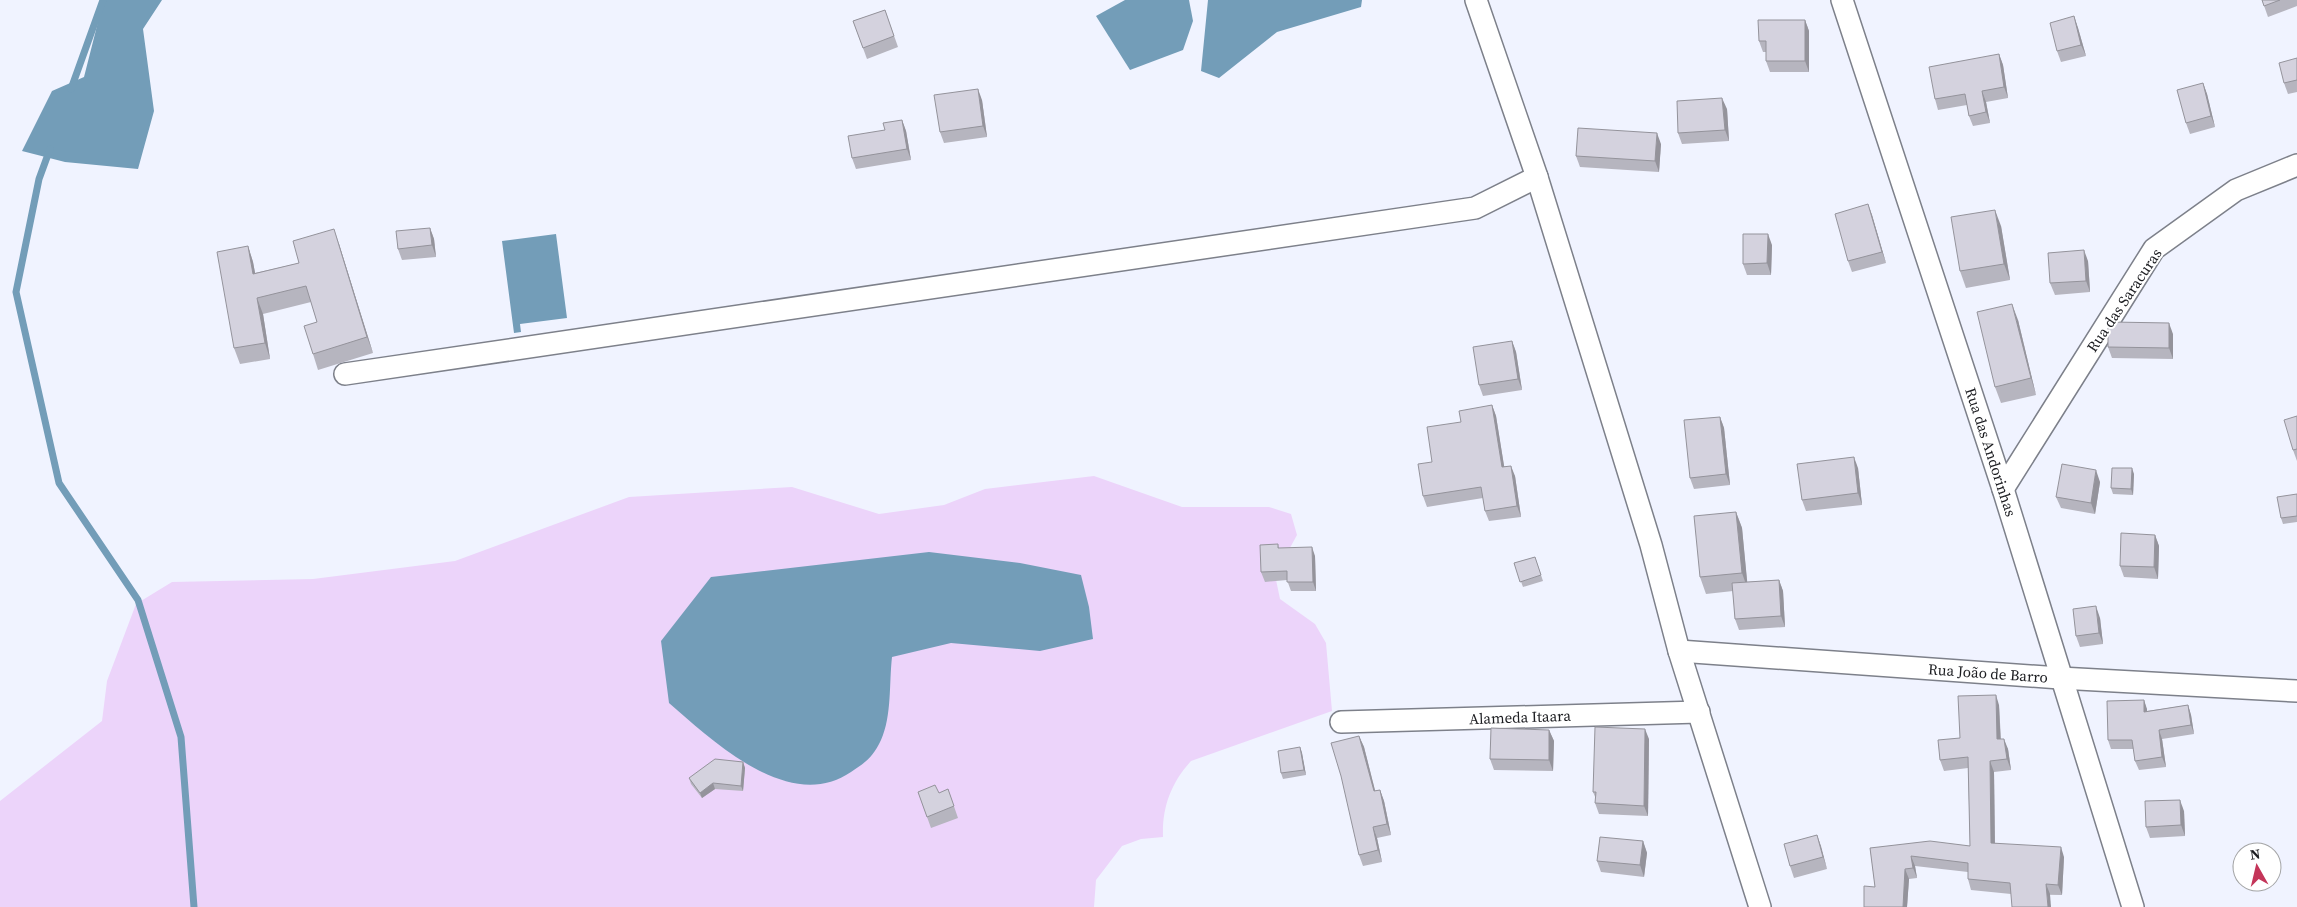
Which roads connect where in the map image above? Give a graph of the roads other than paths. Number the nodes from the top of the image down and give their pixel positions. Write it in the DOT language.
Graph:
graph roads {
  1 [pos="1476,0"];
  2 [pos="1842,0"];
  3 [pos="2297,165"];
  4 [pos="1538,177"];
  5 [pos="346,374"];
  6 [pos="2003,489"];
  7 [pos="1679,651"];
  8 [pos="2060,678"];
  9 [pos="2297,691"];
  10 [pos="1699,712"];
  11 [pos="1340,722"];
  12 [pos="1760,907"];
  13 [pos="2133,907"];
  1 -- 4 [label="street"];
  2 -- 6 [label="street, Rua das Andorinhas"];
  3 -- 6 [label="street, Rua das Saracuras"];
  4 -- 5 [label="street"];
  4 -- 7 [label="street"];
  6 -- 8 [label="street, Rua das Andorinhas"];
  7 -- 8 [label="street, Rua João de Barro"];
  7 -- 10 [label="street"];
  8 -- 9 [label="street, Rua João de Barro"];
  8 -- 13 [label="street, Rua das Andorinhas"];
  10 -- 11 [label="street, Alameda Itaara"];
  10 -- 12 [label="street"];
}
